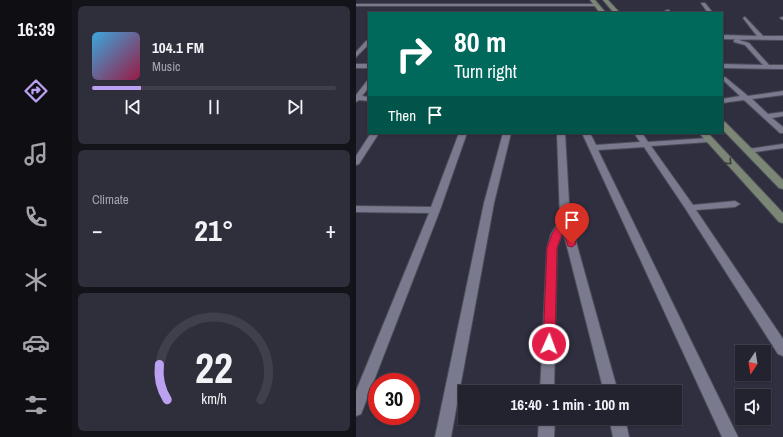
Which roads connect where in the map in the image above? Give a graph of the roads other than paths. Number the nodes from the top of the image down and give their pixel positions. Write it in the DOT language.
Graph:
graph roads {
  1 [pos="592,0"];
  2 [pos="605,0"];
  3 [pos="366,2"];
  4 [pos="462,2"];
  5 [pos="704,4"];
  6 [pos="356,5"];
  7 [pos="597,5"];
  8 [pos="602,12"];
  9 [pos="616,12"];
  10 [pos="710,12"];
  11 [pos="745,18"];
  12 [pos="723,37"];
  13 [pos="723,37"];
  14 [pos="762,38"];
  15 [pos="783,38"];
  16 [pos="366,42"];
  17 [pos="356,55"];
  18 [pos="356,66"];
  19 [pos="368,66"];
  20 [pos="723,66"];
  21 [pos="768,67"];
  22 [pos="783,67"];
  23 [pos="725,79"];
  24 [pos="368,83"];
  25 [pos="783,93"];
  26 [pos="746,97"];
  27 [pos="356,99"];
  28 [pos="368,99"];
  29 [pos="723,101"];
  30 [pos="783,114"];
  31 [pos="767,116"];
  32 [pos="723,125"];
  33 [pos="783,131"];
  34 [pos="374,134"];
  35 [pos="463,134"];
  36 [pos="507,134"];
  37 [pos="562,134"];
  38 [pos="587,134"];
  39 [pos="639,134"];
  40 [pos="705,136"];
  41 [pos="645,145"];
  42 [pos="783,146"];
  43 [pos="594,148"];
  44 [pos="749,151"];
  45 [pos="356,162"];
  46 [pos="783,186"];
  47 [pos="736,204"];
  48 [pos="690,208"];
  49 [pos="356,209"];
  50 [pos="435,210"];
  51 [pos="565,220"];
  52 [pos="783,220"];
  53 [pos="783,350"];
  54 [pos="547,385"];
  55 [pos="609,385"];
  56 [pos="356,409"];
  57 [pos="546,425"];
  58 [pos="618,425"];
  59 [pos="443,437"];
  60 [pos="546,437"];
  61 [pos="621,437"];
  62 [pos="730,437"];
  1 -- 7 [label="main road"];
  2 -- 9 [label="main road"];
  3 -- 4 [label="street"];
  3 -- 6 [label="street"];
  4 -- 7 [label="street"];
  5 -- 10 [label="street"];
  7 -- 8 [label="main road"];
  11 -- 14 [label="street"];
  12 -- 14 [label="street"];
  13 -- 21 [label="street"];
  14 -- 15 [label="street"];
  16 -- 17 [label="street"];
  18 -- 19 [label="street"];
  20 -- 21 [label="street"];
  21 -- 22 [label="street"];
  23 -- 26 [label="street"];
  24 -- 27 [label="street"];
  25 -- 26 [label="street"];
  26 -- 29 [label="street"];
  26 -- 31 [label="street"];
  27 -- 28 [label="street"];
  30 -- 31 [label="street"];
  31 -- 33 [label="street"];
  32 -- 44 [label="main road"];
  34 -- 45 [label="street"];
  35 -- 50 [label="street"];
  36 -- 59 [label="street"];
  37 -- 51 [label="street"];
  38 -- 43 [label="street"];
  39 -- 41 [label="street"];
  40 -- 41 [label="street"];
  40 -- 52 [label="main road, one-way"];
  41 -- 43 [label="street"];
  41 -- 48 [label="street"];
  42 -- 44 [label="street"];
  43 -- 62 [label="street"];
  44 -- 46 [label="main road"];
  47 -- 48 [label="street"];
  48 -- 53 [label="street"];
  49 -- 50 [label="street"];
  50 -- 56 [label="street"];
  51 -- 54 [label="street"];
  51 -- 55 [label="street"];
  57 -- 60 [label="street"];
  58 -- 61 [label="street"];
}
